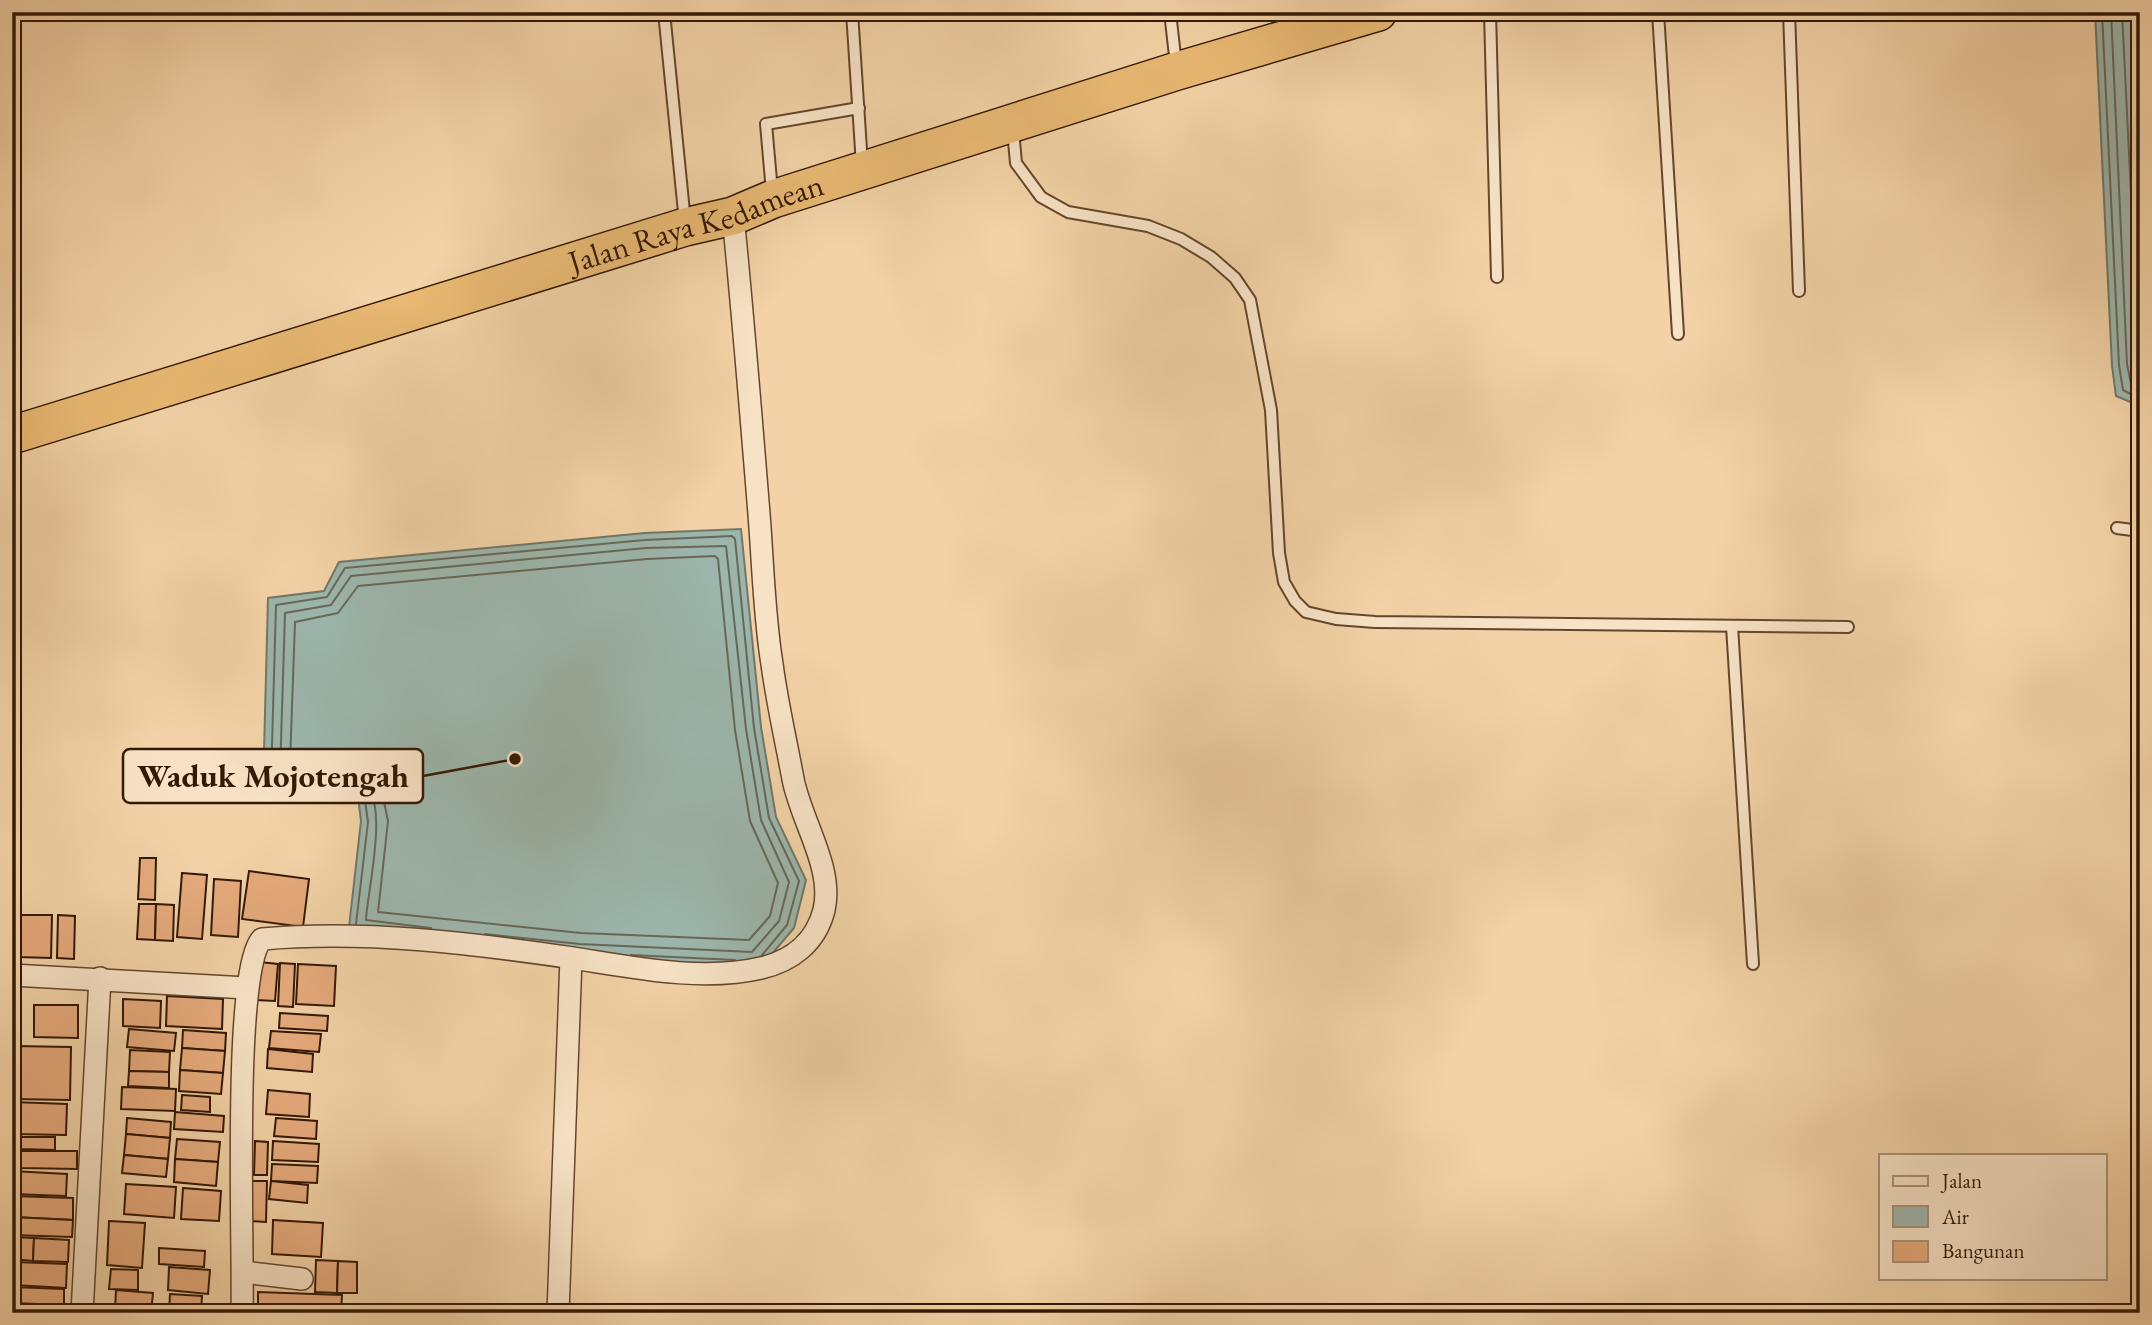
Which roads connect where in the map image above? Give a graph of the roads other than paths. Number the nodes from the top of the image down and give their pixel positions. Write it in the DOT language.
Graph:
graph roads {
  1 [pos="664,12"];
  2 [pos="852,12"];
  3 [pos="1170,12"];
  4 [pos="1378,12"];
  5 [pos="1490,12"];
  6 [pos="1658,12"];
  7 [pos="1789,12"];
  8 [pos="1177,71"];
  9 [pos="859,108"];
  10 [pos="1012,124"];
  11 [pos="863,171"];
  12 [pos="773,200"];
  13 [pos="733,216"];
  14 [pos="685,227"];
  15 [pos="1496,277"];
  16 [pos="1799,291"];
  17 [pos="1678,334"];
  18 [pos="12,435"];
  19 [pos="2117,528"];
  20 [pos="2140,531"];
  21 [pos="1732,626"];
  22 [pos="1847,627"];
  23 [pos="571,958"];
  24 [pos="1752,964"];
  25 [pos="12,975"];
  26 [pos="100,978"];
  27 [pos="247,988"];
  28 [pos="243,1272"];
  29 [pos="302,1279"];
  30 [pos="82,1313"];
  31 [pos="242,1313"];
  32 [pos="558,1313"];
  1 -- 14 [label="lane"];
  2 -- 9 [label="lane"];
  3 -- 8 [label="lane"];
  4 -- 8 [label="highway, Jalan Raya Kedamean"];
  5 -- 15 [label="lane"];
  6 -- 17 [label="lane"];
  7 -- 16 [label="lane"];
  8 -- 10 [label="highway, Jalan Raya Kedamean"];
  9 -- 11 [label="lane"];
  9 -- 12 [label="lane"];
  10 -- 11 [label="highway, Jalan Raya Kedamean"];
  10 -- 21 [label="lane"];
  11 -- 12 [label="highway, Jalan Raya Kedamean"];
  12 -- 13 [label="highway, Jalan Raya Kedamean"];
  13 -- 14 [label="highway, Jalan Raya Kedamean"];
  13 -- 23 [label="street"];
  14 -- 18 [label="highway, Jalan Raya Kedamean"];
  19 -- 20 [label="lane"];
  21 -- 22 [label="lane"];
  21 -- 24 [label="lane"];
  23 -- 27 [label="street"];
  23 -- 32 [label="street"];
  25 -- 26 [label="street"];
  26 -- 27 [label="street"];
  26 -- 30 [label="street"];
  27 -- 28 [label="street"];
  28 -- 29 [label="street"];
  28 -- 31 [label="street"];
}
